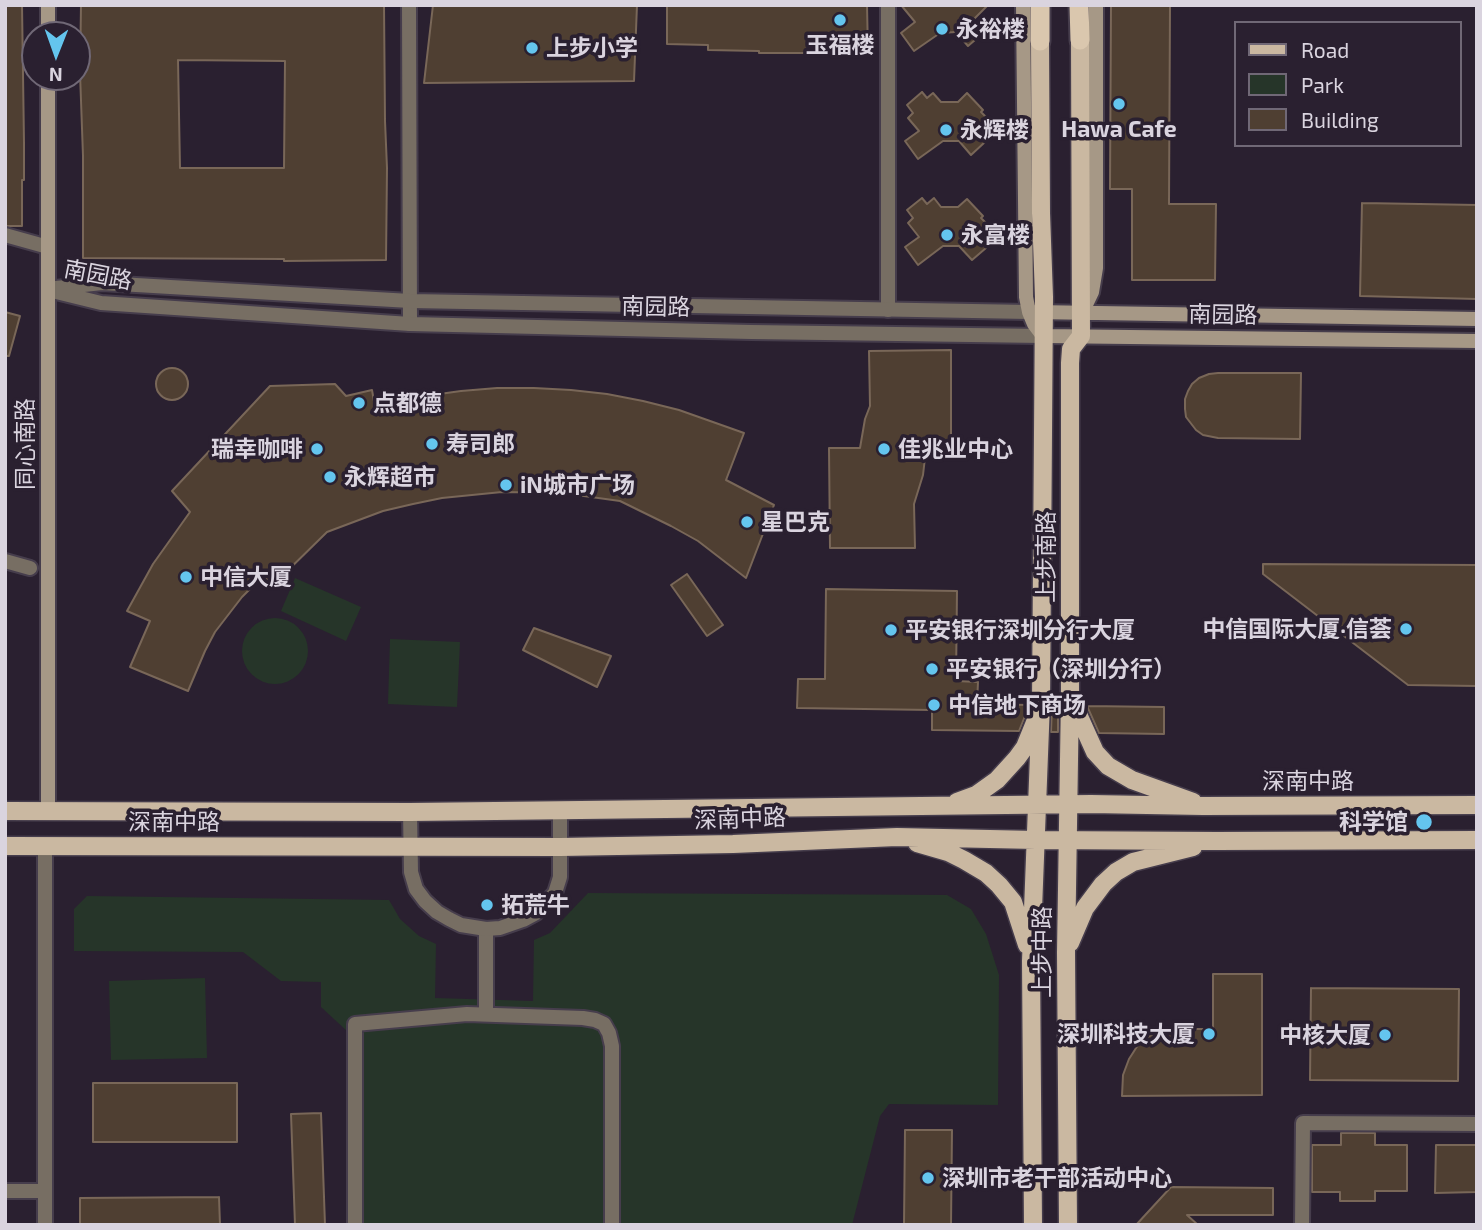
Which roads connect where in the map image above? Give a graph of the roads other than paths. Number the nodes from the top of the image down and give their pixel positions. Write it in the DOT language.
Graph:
graph roads {
  1 [pos="408,5"];
  2 [pos="888,5"];
  3 [pos="1023,5"];
  4 [pos="1040,5"];
  5 [pos="1079,5"];
  6 [pos="1096,5"];
  7 [pos="1080,40"];
  8 [pos="1040,41"];
  9 [pos="48,91"];
  10 [pos="5,235"];
  11 [pos="48,247"];
  12 [pos="48,289"];
  13 [pos="410,301"];
  14 [pos="888,310"];
  15 [pos="1036,312"];
  16 [pos="1082,313"];
  17 [pos="1477,319"];
  18 [pos="410,324"];
  19 [pos="1043,336"];
  20 [pos="1082,336"];
  21 [pos="1477,341"];
  22 [pos="5,561"];
  23 [pos="30,568"];
  24 [pos="1070,696"];
  25 [pos="1041,703"];
  26 [pos="1068,805"];
  27 [pos="1477,805"];
  28 [pos="1038,806"];
  29 [pos="1203,806"];
  30 [pos="934,807"];
  31 [pos="5,811"];
  32 [pos="48,811"];
  33 [pos="560,811"];
  34 [pos="410,813"];
  35 [pos="897,837"];
  36 [pos="1067,839"];
  37 [pos="1036,840"];
  38 [pos="1477,840"];
  39 [pos="1217,841"];
  40 [pos="5,846"];
  41 [pos="45,846"];
  42 [pos="411,847"];
  43 [pos="560,847"];
  44 [pos="486,929"];
  45 [pos="1066,953"];
  46 [pos="1031,961"];
  47 [pos="486,1014"];
  48 [pos="1477,1124"];
  49 [pos="5,1191"];
  50 [pos="45,1192"];
  51 [pos="45,1225"];
  52 [pos="355,1225"];
  53 [pos="612,1225"];
  54 [pos="1033,1225"];
  55 [pos="1068,1225"];
  56 [pos="1302,1225"];
  1 -- 13 [label="street"];
  2 -- 14 [label="street"];
  3 -- 15 [label="main road, 上步南路"];
  4 -- 8 [label="highway"];
  5 -- 7 [label="highway"];
  6 -- 16 [label="main road, 上步南路"];
  7 -- 16 [label="main road, 上步南路"];
  8 -- 15 [label="main road, 上步南路"];
  9 -- 11 [label="main road, 同心南路"];
  10 -- 11 [label="street"];
  11 -- 12 [label="main road, 同心南路"];
  12 -- 13 [label="street, 南园路"];
  12 -- 18 [label="street, 南园路"];
  12 -- 32 [label="main road, 同心南路"];
  13 -- 14 [label="street, 南园路"];
  13 -- 18 [label="street"];
  14 -- 15 [label="street, 南园路"];
  15 -- 16 [label="main road, 南园路"];
  15 -- 19 [label="main road, 上步南路"];
  16 -- 17 [label="main road, 南园路"];
  16 -- 20 [label="main road, 上步南路"];
  18 -- 19 [label="street, 南园路"];
  19 -- 20 [label="main road, 南园路"];
  19 -- 25 [label="main road, 上步南路"];
  20 -- 21 [label="main road, 南园路"];
  20 -- 24 [label="main road, 上步南路"];
  22 -- 23 [label="street"];
  24 -- 26 [label="main road, 上步南路"];
  24 -- 29 [label="main road"];
  25 -- 28 [label="main road, 上步南路"];
  25 -- 30 [label="main road"];
  26 -- 28 [label="main road, 深南中路"];
  26 -- 29 [label="main road, 深南中路"];
  26 -- 36 [label="main road, 上步中路"];
  27 -- 29 [label="main road, 深南中路"];
  28 -- 30 [label="main road, 深南中路"];
  28 -- 37 [label="main road, 上步中路"];
  30 -- 33 [label="main road, 深南中路"];
  31 -- 32 [label="main road, 深南中路"];
  32 -- 34 [label="main road, 深南中路"];
  33 -- 34 [label="main road, 深南中路"];
  33 -- 43 [label="street"];
  34 -- 42 [label="street"];
  35 -- 37 [label="main road, 深南中路"];
  35 -- 43 [label="main road, 深南中路"];
  35 -- 46 [label="main road"];
  36 -- 37 [label="main road, 深南中路"];
  36 -- 39 [label="main road, 深南中路"];
  36 -- 45 [label="main road, 上步中路"];
  37 -- 46 [label="main road, 上步中路"];
  38 -- 39 [label="main road, 深南中路"];
  39 -- 45 [label="main road"];
  40 -- 41 [label="main road, 深南中路"];
  41 -- 42 [label="main road, 深南中路"];
  41 -- 50 [label="street"];
  42 -- 43 [label="main road, 深南中路"];
  42 -- 44 [label="street"];
  43 -- 44 [label="street"];
  44 -- 47 [label="street"];
  45 -- 55 [label="main road, 上步中路"];
  46 -- 54 [label="main road, 上步中路"];
  47 -- 52 [label="street"];
  47 -- 53 [label="street"];
  48 -- 56 [label="street"];
  49 -- 50 [label="street"];
  50 -- 51 [label="street"];
}
